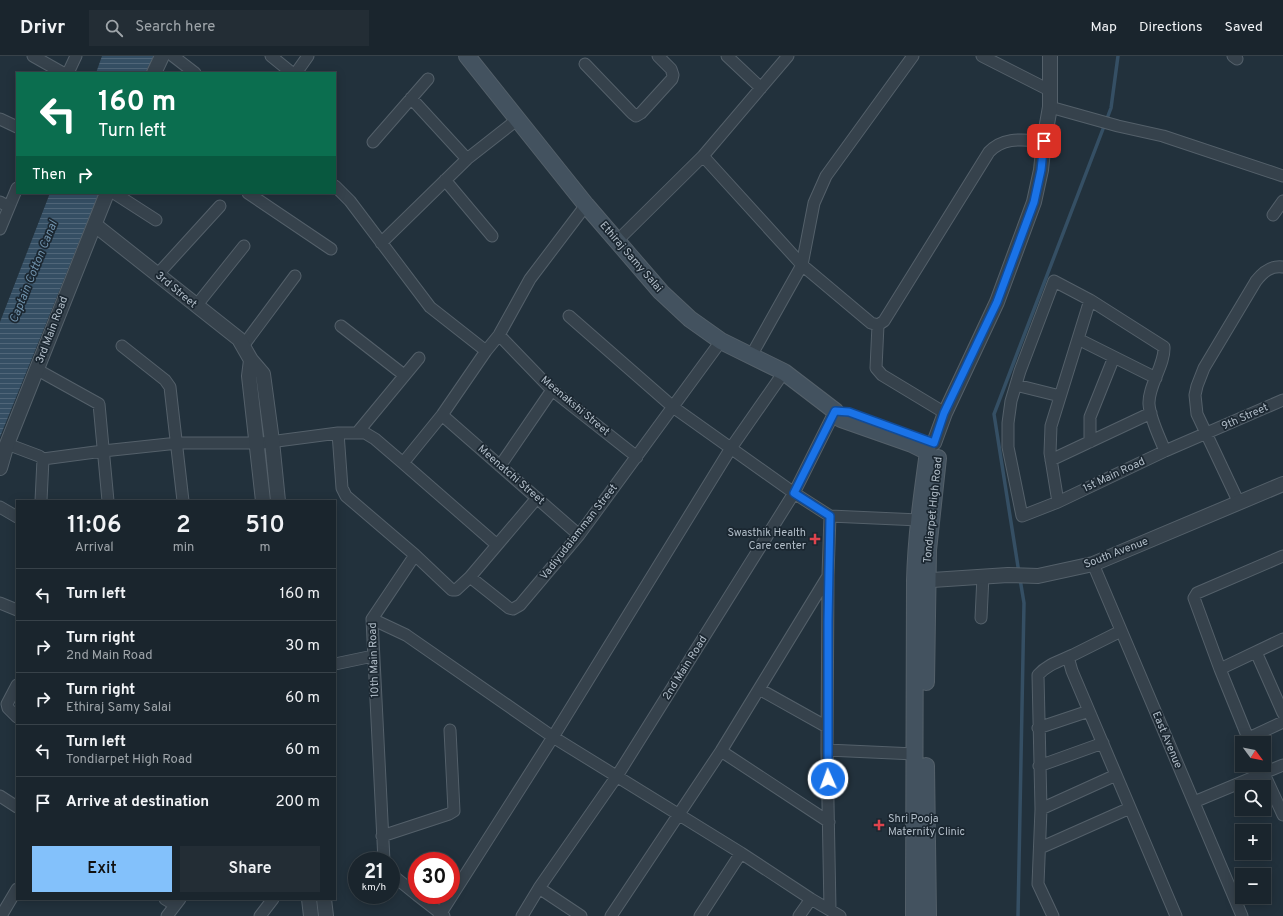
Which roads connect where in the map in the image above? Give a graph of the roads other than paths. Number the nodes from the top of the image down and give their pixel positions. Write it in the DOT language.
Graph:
graph roads {
  1 [pos="33,56"];
  2 [pos="76,56"];
  3 [pos="162,56"];
  4 [pos="172,56"];
  5 [pos="271,56"];
  6 [pos="308,56"];
  7 [pos="467,56"];
  8 [pos="658,56"];
  9 [pos="727,56"];
  10 [pos="788,56"];
  11 [pos="913,56"];
  12 [pos="982,56"];
  13 [pos="1050,56"];
  14 [pos="585,64"];
  15 [pos="62,72"];
  16 [pos="68,72"];
  17 [pos="154,72"];
  18 [pos="194,72"];
  19 [pos="291,72"];
  20 [pos="297,72"];
  21 [pos="428,79"];
  22 [pos="761,88"];
  23 [pos="1049,90"];
  24 [pos="411,98"];
  25 [pos="1050,107"];
  26 [pos="0,119"];
  27 [pos="518,119"];
  28 [pos="16,127"];
  29 [pos="1044,141"];
  30 [pos="373,142"];
  31 [pos="703,156"];
  32 [pos="467,159"];
  33 [pos="1283,176"];
  34 [pos="445,180"];
  35 [pos="336,187"];
  36 [pos="16,189"];
  37 [pos="107,194"];
  38 [pos="116,194"];
  39 [pos="249,194"];
  40 [pos="1283,201"];
  41 [pos="5,204"];
  42 [pos="586,205"];
  43 [pos="220,206"];
  44 [pos="1273,215"];
  45 [pos="156,220"];
  46 [pos="95,225"];
  47 [pos="0,228"];
  48 [pos="492,236"];
  49 [pos="617,241"];
  50 [pos="381,243"];
  51 [pos="244,246"];
  52 [pos="331,249"];
  53 [pos="802,265"];
  54 [pos="1283,266"];
  55 [pos="158,274"];
  56 [pos="295,276"];
  57 [pos="1090,300"];
  58 [pos="196,306"];
  59 [pos="569,316"];
  60 [pos="341,326"];
  61 [pos="878,326"];
  62 [pos="499,335"];
  63 [pos="1078,339"];
  64 [pos="721,341"];
  65 [pos="122,346"];
  66 [pos="243,346"];
  67 [pos="486,351"];
  68 [pos="751,356"];
  69 [pos="1114,357"];
  70 [pos="419,358"];
  71 [pos="251,360"];
  72 [pos="36,369"];
  73 [pos="784,372"];
  74 [pos="404,376"];
  75 [pos="1156,378"];
  76 [pos="1016,385"];
  77 [pos="552,390"];
  78 [pos="1060,396"];
  79 [pos="1283,400"];
  80 [pos="673,407"];
  81 [pos="835,411"];
  82 [pos="944,413"];
  83 [pos="1151,413"];
  84 [pos="442,415"];
  85 [pos="338,433"];
  86 [pos="357,433"];
  87 [pos="1206,434"];
  88 [pos="272,441"];
  89 [pos="256,442"];
  90 [pos="1090,442"];
  91 [pos="178,443"];
  92 [pos="7,444"];
  93 [pos="731,448"];
  94 [pos="931,448"];
  95 [pos="103,451"];
  96 [pos="1165,451"];
  97 [pos="637,457"];
  98 [pos="43,459"];
  99 [pos="1051,460"];
  100 [pos="403,463"];
  101 [pos="500,466"];
  102 [pos="0,468"];
  103 [pos="1283,484"];
  104 [pos="794,493"];
  105 [pos="537,498"];
  106 [pos="42,500"];
  107 [pos="108,500"];
  108 [pos="183,500"];
  109 [pos="263,500"];
  110 [pos="278,500"];
  111 [pos="1058,502"];
  112 [pos="1239,503"];
  113 [pos="0,506"];
  114 [pos="16,516"];
  115 [pos="830,516"];
  116 [pos="919,520"];
  117 [pos="579,535"];
  118 [pos="497,545"];
  119 [pos="415,555"];
  120 [pos="1283,556"];
  121 [pos="1093,564"];
  122 [pos="828,575"];
  123 [pos="470,576"];
  124 [pos="983,576"];
  125 [pos="920,581"];
  126 [pos="0,603"];
  127 [pos="16,610"];
  128 [pos="981,618"];
  129 [pos="372,619"];
  130 [pos="1122,631"];
  131 [pos="1283,640"];
  132 [pos="1256,652"];
  133 [pos="374,656"];
  134 [pos="1068,657"];
  135 [pos="336,664"];
  136 [pos="1220,669"];
  137 [pos="16,687"];
  138 [pos="759,689"];
  139 [pos="1089,711"];
  140 [pos="1283,712"];
  141 [pos="16,716"];
  142 [pos="1283,722"];
  143 [pos="827,727"];
  144 [pos="1038,728"];
  145 [pos="450,730"];
  146 [pos="1248,736"];
  147 [pos="1259,736"];
  148 [pos="553,737"];
  149 [pos="1103,743"];
  150 [pos="827,750"];
  151 [pos="721,751"];
  152 [pos="915,754"];
  153 [pos="1039,766"];
  154 [pos="1283,766"];
  155 [pos="1271,768"];
  156 [pos="1256,772"];
  157 [pos="1263,772"];
  158 [pos="1116,775"];
  159 [pos="617,776"];
  160 [pos="0,796"];
  161 [pos="1194,802"];
  162 [pos="16,805"];
  163 [pos="1130,808"];
  164 [pos="1041,809"];
  165 [pos="678,815"];
  166 [pos="1283,815"];
  167 [pos="829,822"];
  168 [pos="382,836"];
  169 [pos="1040,848"];
  170 [pos="383,852"];
  171 [pos="741,853"];
  172 [pos="400,881"];
  173 [pos="408,888"];
  174 [pos="539,888"];
  175 [pos="16,890"];
  176 [pos="810,899"];
  177 [pos="272,900"];
  178 [pos="309,900"];
  179 [pos="178,902"];
  180 [pos="4,903"];
  181 [pos="428,904"];
  182 [pos="830,909"];
  183 [pos="441,915"];
  184 [pos="1239,915"];
  185 [pos="1,916"];
  186 [pos="167,916"];
  187 [pos="260,916"];
  188 [pos="311,916"];
  189 [pos="522,916"];
  190 [pos="581,916"];
  191 [pos="611,916"];
  192 [pos="700,916"];
  193 [pos="799,916"];
  194 [pos="840,916"];
  195 [pos="914,916"];
  196 [pos="928,916"];
  197 [pos="1053,916"];
  198 [pos="1176,916"];
  1 -- 15 [label="street"];
  2 -- 16 [label="street"];
  3 -- 17 [label="street"];
  4 -- 18 [label="street"];
  5 -- 19 [label="street"];
  6 -- 20 [label="street"];
  7 -- 27 [label="main road, Ethiraj Samy Salai"];
  8 -- 14 [label="street"];
  9 -- 22 [label="street"];
  10 -- 22 [label="street"];
  11 -- 53 [label="street"];
  12 -- 23 [label="street"];
  13 -- 23 [label="street, Tondiarpet High Road"];
  21 -- 24 [label="street"];
  22 -- 31 [label="street"];
  23 -- 25 [label="street, Tondiarpet High Road"];
  24 -- 30 [label="street"];
  24 -- 32 [label="street"];
  25 -- 29 [label="street, Tondiarpet High Road"];
  25 -- 33 [label="street"];
  26 -- 28 [label="street"];
  27 -- 32 [label="street"];
  27 -- 42 [label="main road, Ethiraj Samy Salai"];
  29 -- 61 [label="street"];
  29 -- 82 [label="street, Tondiarpet High Road"];
  31 -- 49 [label="street"];
  31 -- 53 [label="street"];
  32 -- 34 [label="street"];
  34 -- 48 [label="street"];
  34 -- 50 [label="street"];
  35 -- 50 [label="street"];
  36 -- 41 [label="street"];
  37 -- 46 [label="street, 3rd Main Road"];
  38 -- 45 [label="street"];
  39 -- 52 [label="street"];
  40 -- 44 [label="street"];
  41 -- 47 [label="street"];
  42 -- 49 [label="main road, Ethiraj Samy Salai"];
  42 -- 62 [label="street"];
  43 -- 55 [label="street"];
  46 -- 55 [label="street, 3rd Street"];
  46 -- 72 [label="street, 3rd Main Road"];
  49 -- 64 [label="main road, Ethiraj Samy Salai"];
  50 -- 67 [label="street"];
  51 -- 58 [label="street"];
  53 -- 61 [label="street"];
  53 -- 68 [label="street"];
  54 -- 87 [label="street"];
  55 -- 58 [label="street, 3rd Street"];
  56 -- 66 [label="street"];
  57 -- 63 [label="street"];
  57 -- 75 [label="street"];
  57 -- 76 [label="street"];
  58 -- 66 [label="street, 3rd Street"];
  59 -- 80 [label="street"];
  60 -- 74 [label="street"];
  61 -- 82 [label="street"];
  62 -- 67 [label="street"];
  62 -- 77 [label="street, Meenakshi Street"];
  63 -- 69 [label="street"];
  63 -- 78 [label="street"];
  64 -- 68 [label="main road, Ethiraj Samy Salai"];
  64 -- 80 [label="street, Vadiyudaiamman Street"];
  65 -- 91 [label="street"];
  66 -- 71 [label="street, 3rd Street"];
  67 -- 84 [label="street"];
  68 -- 73 [label="main road, Ethiraj Samy Salai"];
  69 -- 75 [label="street"];
  69 -- 90 [label="street"];
  70 -- 74 [label="street"];
  71 -- 88 [label="street, 3rd Street"];
  71 -- 89 [label="street"];
  72 -- 92 [label="street, 3rd Main Road"];
  72 -- 95 [label="street"];
  73 -- 81 [label="main road, Ethiraj Samy Salai"];
  73 -- 93 [label="street"];
  74 -- 86 [label="street"];
  75 -- 83 [label="street"];
  76 -- 78 [label="street"];
  76 -- 111 [label="street, 1st Main Road"];
  77 -- 97 [label="street, Meenakshi Street"];
  77 -- 101 [label="street"];
  78 -- 99 [label="street"];
  79 -- 87 [label="street, 9th Street"];
  80 -- 93 [label="street"];
  80 -- 97 [label="street, Vadiyudaiamman Street"];
  81 -- 94 [label="main road, Ethiraj Samy Salai"];
  81 -- 104 [label="street, 2nd Main Road"];
  82 -- 94 [label="street, Tondiarpet High Road"];
  83 -- 90 [label="street"];
  83 -- 96 [label="street"];
  84 -- 100 [label="street"];
  84 -- 101 [label="street, Meenatchi Street"];
  85 -- 86 [label="street"];
  85 -- 88 [label="street"];
  85 -- 119 [label="street"];
  86 -- 100 [label="street"];
  87 -- 96 [label="street, 1st Main Road"];
  87 -- 112 [label="street"];
  88 -- 89 [label="street"];
  88 -- 110 [label="street, 3rd Street"];
  89 -- 91 [label="street"];
  89 -- 109 [label="street"];
  90 -- 99 [label="street"];
  91 -- 95 [label="street"];
  91 -- 108 [label="street"];
  92 -- 98 [label="street"];
  92 -- 102 [label="street, 3rd Main Road"];
  93 -- 104 [label="street"];
  93 -- 148 [label="street"];
  94 -- 116 [label="main road, Tondiarpet High Road"];
  94 -- 125 [label="main road, Tondiarpet High Road"];
  95 -- 98 [label="street"];
  95 -- 107 [label="street"];
  96 -- 111 [label="street, 1st Main Road"];
  97 -- 117 [label="street, Vadiyudaiamman Street"];
  98 -- 106 [label="street"];
  99 -- 111 [label="street"];
  100 -- 118 [label="street"];
  101 -- 105 [label="street, Meenatchi Street"];
  103 -- 112 [label="street, South Avenue"];
  104 -- 115 [label="street"];
  104 -- 159 [label="street, 2nd Main Road"];
  105 -- 117 [label="street, Meenatchi Street"];
  105 -- 118 [label="street"];
  112 -- 121 [label="street, South Avenue"];
  113 -- 114 [label="street"];
  115 -- 116 [label="street"];
  115 -- 122 [label="street"];
  116 -- 125 [label="main road, Tondiarpet High Road"];
  117 -- 123 [label="street, Vadiyudaiamman Street"];
  118 -- 123 [label="street"];
  119 -- 123 [label="street"];
  119 -- 129 [label="street, 10th Main Road"];
  120 -- 136 [label="street"];
  121 -- 124 [label="street, South Avenue"];
  121 -- 130 [label="street, East Avenue"];
  122 -- 138 [label="street"];
  122 -- 143 [label="street"];
  124 -- 125 [label="street, South Avenue"];
  124 -- 128 [label="street"];
  125 -- 152 [label="main road, Tondiarpet High Road"];
  125 -- 196 [label="main road, Tondiarpet High Road"];
  126 -- 127 [label="street"];
  129 -- 133 [label="street, 10th Main Road"];
  129 -- 148 [label="street"];
  130 -- 134 [label="street"];
  130 -- 161 [label="street, East Avenue"];
  131 -- 132 [label="street"];
  132 -- 136 [label="street"];
  132 -- 140 [label="street"];
  133 -- 135 [label="street"];
  133 -- 168 [label="street, 10th Main Road"];
  134 -- 139 [label="street"];
  134 -- 144 [label="street"];
  136 -- 146 [label="street"];
  137 -- 141 [label="street"];
  138 -- 143 [label="street"];
  138 -- 151 [label="street"];
  139 -- 144 [label="street"];
  139 -- 149 [label="street"];
  142 -- 147 [label="street"];
  143 -- 150 [label="street"];
  144 -- 153 [label="street"];
  145 -- 168 [label="street"];
  148 -- 159 [label="street"];
  148 -- 183 [label="street"];
  149 -- 153 [label="street"];
  149 -- 158 [label="street"];
  150 -- 152 [label="street"];
  150 -- 167 [label="street"];
  151 -- 165 [label="street"];
  151 -- 167 [label="street"];
  152 -- 195 [label="main road, Tondiarpet High Road"];
  153 -- 164 [label="street"];
  154 -- 155 [label="street"];
  156 -- 161 [label="street"];
  157 -- 166 [label="street"];
  158 -- 163 [label="street"];
  158 -- 164 [label="street"];
  159 -- 165 [label="street"];
  159 -- 174 [label="street, 2nd Main Road"];
  160 -- 162 [label="street"];
  161 -- 184 [label="street, East Avenue"];
  163 -- 169 [label="street"];
  163 -- 198 [label="street"];
  164 -- 169 [label="street"];
  165 -- 171 [label="street"];
  165 -- 191 [label="street"];
  167 -- 182 [label="street"];
  168 -- 170 [label="street, 10th Main Road"];
  169 -- 197 [label="street"];
  171 -- 176 [label="street"];
  171 -- 192 [label="street"];
  172 -- 173 [label="street"];
  174 -- 189 [label="street, 2nd Main Road"];
  174 -- 190 [label="street"];
  175 -- 180 [label="street"];
  176 -- 182 [label="street"];
  176 -- 193 [label="street"];
  177 -- 187 [label="street"];
  178 -- 188 [label="street"];
  179 -- 186 [label="street"];
  180 -- 185 [label="street"];
  181 -- 183 [label="street"];
  182 -- 194 [label="street"];
}
